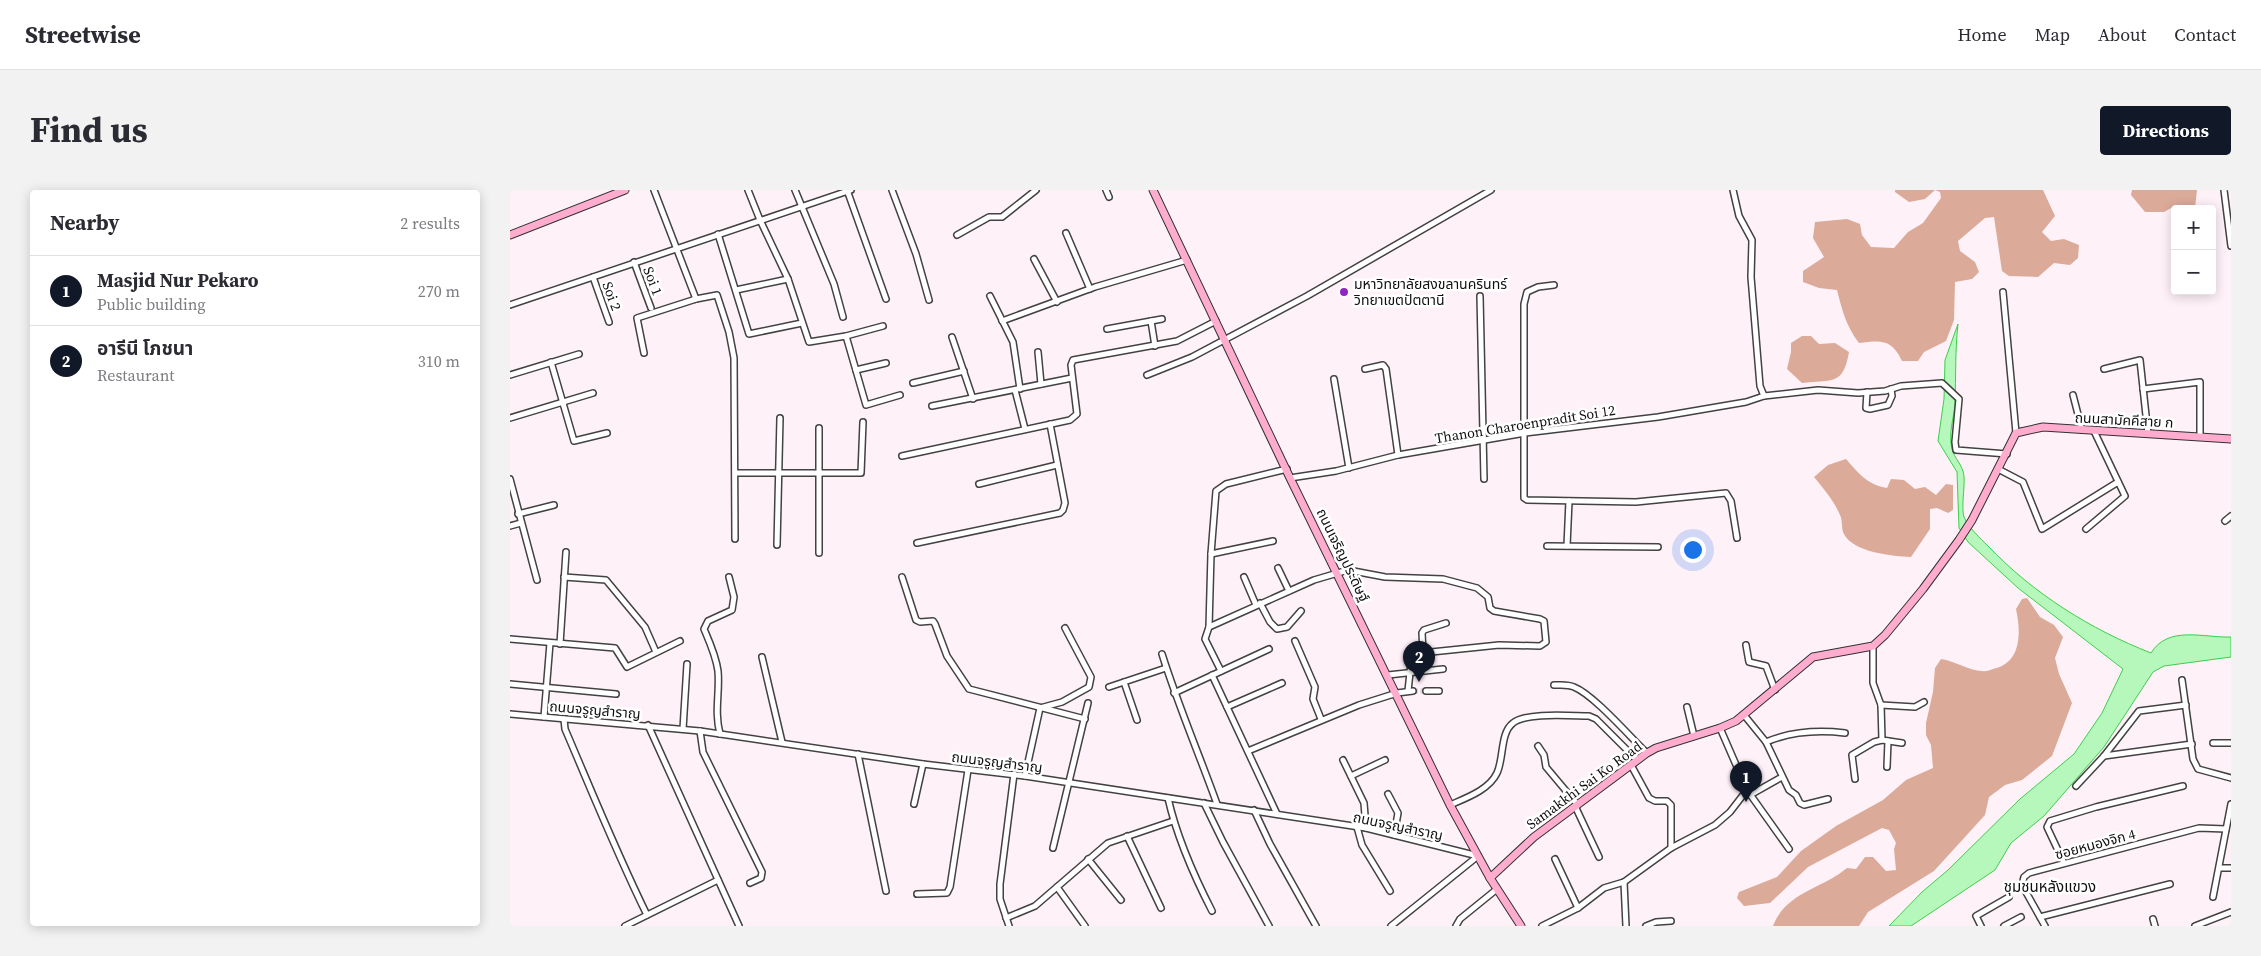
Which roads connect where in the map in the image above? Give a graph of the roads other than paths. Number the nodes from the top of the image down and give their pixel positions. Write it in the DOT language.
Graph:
graph roads {
  1 [pos="625,190"];
  2 [pos="654,190"];
  3 [pos="748,190"];
  4 [pos="795,190"];
  5 [pos="848,190"];
  6 [pos="892,190"];
  7 [pos="1036,190"];
  8 [pos="1106,190"];
  9 [pos="1153,190"];
  10 [pos="1491,190"];
  11 [pos="1733,190"];
  12 [pos="2224,190"];
  13 [pos="1109,198"];
  14 [pos="801,207"];
  15 [pos="760,220"];
  16 [pos="1066,233"];
  17 [pos="718,234"];
  18 [pos="510,235"];
  19 [pos="957,235"];
  20 [pos="2231,246"];
  21 [pos="676,248"];
  22 [pos="1034,258"];
  23 [pos="1187,260"];
  24 [pos="634,262"];
  25 [pos="593,277"];
  26 [pos="788,279"];
  27 [pos="1554,285"];
  28 [pos="1090,289"];
  29 [pos="736,290"];
  30 [pos="2003,292"];
  31 [pos="990,296"];
  32 [pos="1480,296"];
  33 [pos="696,299"];
  34 [pos="886,299"];
  35 [pos="929,300"];
  36 [pos="1057,302"];
  37 [pos="510,305"];
  38 [pos="651,308"];
  39 [pos="843,317"];
  40 [pos="1162,319"];
  41 [pos="1002,321"];
  42 [pos="1151,321"];
  43 [pos="1216,321"];
  44 [pos="609,322"];
  45 [pos="802,323"];
  46 [pos="882,326"];
  47 [pos="1108,330"];
  48 [pos="846,336"];
  49 [pos="952,337"];
  50 [pos="1225,339"];
  51 [pos="1155,346"];
  52 [pos="1038,352"];
  53 [pos="644,353"];
  54 [pos="579,354"];
  55 [pos="551,362"];
  56 [pos="886,363"];
  57 [pos="1365,369"];
  58 [pos="2104,369"];
  59 [pos="856,370"];
  60 [pos="964,371"];
  61 [pos="510,375"];
  62 [pos="1147,375"];
  63 [pos="1072,378"];
  64 [pos="1334,379"];
  65 [pos="913,383"];
  66 [pos="1041,384"];
  67 [pos="1017,389"];
  68 [pos="1891,389"];
  69 [pos="2143,389"];
  70 [pos="1867,392"];
  71 [pos="593,393"];
  72 [pos="900,395"];
  73 [pos="2073,395"];
  74 [pos="1764,396"];
  75 [pos="973,399"];
  76 [pos="563,402"];
  77 [pos="932,406"];
  78 [pos="510,418"];
  79 [pos="780,418"];
  80 [pos="863,422"];
  81 [pos="1050,424"];
  82 [pos="819,428"];
  83 [pos="1025,429"];
  84 [pos="2082,430"];
  85 [pos="2094,431"];
  86 [pos="607,433"];
  87 [pos="2016,433"];
  88 [pos="1525,434"];
  89 [pos="2148,434"];
  90 [pos="2200,437"];
  91 [pos="2231,439"];
  92 [pos="1484,441"];
  93 [pos="2007,454"];
  94 [pos="902,456"];
  95 [pos="1398,456"];
  96 [pos="1057,465"];
  97 [pos="1349,468"];
  98 [pos="1998,469"];
  99 [pos="1286,470"];
  100 [pos="820,472"];
  101 [pos="736,473"];
  102 [pos="779,473"];
  103 [pos="1290,478"];
  104 [pos="1484,479"];
  105 [pos="2118,482"];
  106 [pos="510,483"];
  107 [pos="978,484"];
  108 [pos="1569,501"];
  109 [pos="554,505"];
  110 [pos="518,514"];
  111 [pos="2231,516"];
  112 [pos="2225,520"];
  113 [pos="520,523"];
  114 [pos="510,526"];
  115 [pos="2086,529"];
  116 [pos="1736,538"];
  117 [pos="736,539"];
  118 [pos="1273,541"];
  119 [pos="917,542"];
  120 [pos="777,545"];
  121 [pos="1547,546"];
  122 [pos="1567,546"];
  123 [pos="1658,547"];
  124 [pos="566,552"];
  125 [pos="819,553"];
  126 [pos="1210,554"];
  127 [pos="1278,568"];
  128 [pos="1337,572"];
  129 [pos="564,577"];
  130 [pos="728,577"];
  131 [pos="902,577"];
  132 [pos="1244,577"];
  133 [pos="537,580"];
  134 [pos="1289,591"];
  135 [pos="1258,604"];
  136 [pos="1301,611"];
  137 [pos="1446,623"];
  138 [pos="1065,628"];
  139 [pos="1209,628"];
  140 [pos="510,639"];
  141 [pos="680,641"];
  142 [pos="1295,641"];
  143 [pos="550,643"];
  144 [pos="560,644"];
  145 [pos="1746,645"];
  146 [pos="1873,646"];
  147 [pos="1270,648"];
  148 [pos="656,652"];
  149 [pos="1423,652"];
  150 [pos="1162,654"];
  151 [pos="762,657"];
  152 [pos="687,664"];
  153 [pos="1166,668"];
  154 [pos="1442,669"];
  155 [pos="1221,671"];
  156 [pos="1409,672"];
  157 [pos="1212,675"];
  158 [pos="1388,675"];
  159 [pos="2182,680"];
  160 [pos="1124,682"];
  161 [pos="1282,683"];
  162 [pos="510,684"];
  163 [pos="1554,685"];
  164 [pos="546,687"];
  165 [pos="1109,687"];
  166 [pos="1775,690"];
  167 [pos="1426,691"];
  168 [pos="1440,691"];
  169 [pos="1174,693"];
  170 [pos="1396,693"];
  171 [pos="616,694"];
  172 [pos="1924,702"];
  173 [pos="1088,703"];
  174 [pos="2186,704"];
  175 [pos="1881,705"];
  176 [pos="1227,707"];
  177 [pos="1686,707"];
  178 [pos="1040,708"];
  179 [pos="510,714"];
  180 [pos="1744,715"];
  181 [pos="544,717"];
  182 [pos="564,718"];
  183 [pos="1084,719"];
  184 [pos="1322,719"];
  185 [pos="1137,720"];
  186 [pos="648,726"];
  187 [pos="1720,728"];
  188 [pos="683,729"];
  189 [pos="700,731"];
  190 [pos="1845,733"];
  191 [pos="720,734"];
  192 [pos="1694,736"];
  193 [pos="1885,741"];
  194 [pos="782,742"];
  195 [pos="1766,742"];
  196 [pos="1902,743"];
  197 [pos="2213,743"];
  198 [pos="2231,743"];
  199 [pos="2192,744"];
  200 [pos="1538,746"];
  201 [pos="1248,751"];
  202 [pos="1646,753"];
  203 [pos="858,754"];
  204 [pos="2104,756"];
  205 [pos="1344,760"];
  206 [pos="1385,760"];
  207 [pos="1634,762"];
  208 [pos="923,764"];
  209 [pos="1886,767"];
  210 [pos="968,770"];
  211 [pos="1014,774"];
  212 [pos="1026,776"];
  213 [pos="1351,776"];
  214 [pos="1782,777"];
  215 [pos="1855,778"];
  216 [pos="2231,778"];
  217 [pos="1070,784"];
  218 [pos="2076,786"];
  219 [pos="2183,786"];
  220 [pos="1749,792"];
  221 [pos="1388,794"];
  222 [pos="1168,798"];
  223 [pos="1828,799"];
  224 [pos="1204,803"];
  225 [pos="914,804"];
  226 [pos="1217,804"];
  227 [pos="2231,804"];
  228 [pos="1450,805"];
  229 [pos="1576,805"];
  230 [pos="1254,810"];
  231 [pos="1277,814"];
  232 [pos="1173,821"];
  233 [pos="1357,827"];
  234 [pos="1366,828"];
  235 [pos="2226,829"];
  236 [pos="1394,835"];
  237 [pos="1127,836"];
  238 [pos="1054,848"];
  239 [pos="1671,848"];
  240 [pos="1790,849"];
  241 [pos="1478,856"];
  242 [pos="1599,857"];
  243 [pos="1088,859"];
  244 [pos="1555,859"];
  245 [pos="2064,863"];
  246 [pos="2220,868"];
  247 [pos="2231,868"];
  248 [pos="1490,878"];
  249 [pos="718,880"];
  250 [pos="750,882"];
  251 [pos="1624,882"];
  252 [pos="2170,884"];
  253 [pos="1057,887"];
  254 [pos="1497,889"];
  255 [pos="886,890"];
  256 [pos="1390,891"];
  257 [pos="917,894"];
  258 [pos="2009,897"];
  259 [pos="2213,897"];
  260 [pos="1121,900"];
  261 [pos="1161,908"];
  262 [pos="1578,908"];
  263 [pos="1212,911"];
  264 [pos="2231,912"];
  265 [pos="647,915"];
  266 [pos="2020,917"];
  267 [pos="2040,917"];
  268 [pos="1006,918"];
  269 [pos="2153,919"];
  270 [pos="1671,922"];
  271 [pos="625,926"];
  272 [pos="739,926"];
  273 [pos="1009,926"];
  274 [pos="1085,926"];
  275 [pos="1269,926"];
  276 [pos="1316,926"];
  277 [pos="1391,926"];
  278 [pos="1456,926"];
  279 [pos="1521,926"];
  280 [pos="1542,926"];
  281 [pos="1626,926"];
  282 [pos="1646,926"];
  283 [pos="1981,926"];
  284 [pos="2004,926"];
  285 [pos="2045,926"];
  286 [pos="2155,926"];
  287 [pos="2195,926"];
  1 -- 18 [label="main road"];
  2 -- 21 [label="street"];
  3 -- 15 [label="street"];
  4 -- 14 [label="street"];
  5 -- 14 [label="street"];
  5 -- 34 [label="street"];
  6 -- 35 [label="street"];
  7 -- 19 [label="street"];
  8 -- 13 [label="street"];
  9 -- 23 [label="main road, ถนนเจริญประดิษฐ์"];
  10 -- 50 [label="street"];
  11 -- 74 [label="street"];
  12 -- 20 [label="street"];
  14 -- 15 [label="street"];
  14 -- 39 [label="street"];
  15 -- 17 [label="street"];
  15 -- 26 [label="street"];
  16 -- 28 [label="street"];
  17 -- 21 [label="street"];
  17 -- 29 [label="street"];
  21 -- 24 [label="street"];
  21 -- 33 [label="street"];
  22 -- 36 [label="street"];
  23 -- 28 [label="street"];
  23 -- 43 [label="main road, ถนนเจริญประดิษฐ์"];
  24 -- 25 [label="street"];
  24 -- 38 [label="street, Soi 1"];
  25 -- 37 [label="street"];
  25 -- 44 [label="street, Soi 2"];
  26 -- 29 [label="street"];
  26 -- 45 [label="street"];
  27 -- 88 [label="street"];
  28 -- 36 [label="street"];
  29 -- 45 [label="street"];
  30 -- 87 [label="street"];
  31 -- 41 [label="street"];
  32 -- 92 [label="street"];
  33 -- 53 [label="street"];
  33 -- 101 [label="street"];
  36 -- 41 [label="street"];
  40 -- 42 [label="street"];
  41 -- 67 [label="street"];
  42 -- 47 [label="street"];
  42 -- 51 [label="street"];
  43 -- 50 [label="main road, ถนนเจริญประดิษฐ์"];
  43 -- 51 [label="street"];
  45 -- 48 [label="street"];
  46 -- 48 [label="street"];
  48 -- 59 [label="street"];
  49 -- 60 [label="street"];
  50 -- 62 [label="street"];
  50 -- 99 [label="main road, ถนนเจริญประดิษฐ์"];
  51 -- 63 [label="street"];
  52 -- 66 [label="street"];
  54 -- 55 [label="street"];
  55 -- 61 [label="street"];
  55 -- 76 [label="street"];
  56 -- 59 [label="street"];
  57 -- 95 [label="street"];
  58 -- 69 [label="street"];
  59 -- 72 [label="street"];
  60 -- 65 [label="street"];
  60 -- 75 [label="street"];
  63 -- 66 [label="street"];
  63 -- 81 [label="street"];
  64 -- 97 [label="street"];
  66 -- 67 [label="street"];
  67 -- 75 [label="street"];
  67 -- 83 [label="street"];
  68 -- 70 [label="street, Thanon Charoenpradit Soi 12"];
  68 -- 70 [label="street"];
  68 -- 93 [label="street, Thanon Charoenpradit Soi 12"];
  69 -- 89 [label="street"];
  69 -- 90 [label="street"];
  70 -- 74 [label="street, Thanon Charoenpradit Soi 12"];
  71 -- 76 [label="street"];
  73 -- 84 [label="street"];
  74 -- 88 [label="street, Thanon Charoenpradit Soi 12"];
  75 -- 77 [label="street"];
  76 -- 78 [label="street"];
  76 -- 86 [label="street"];
  79 -- 102 [label="street"];
  80 -- 100 [label="street"];
  81 -- 83 [label="street"];
  81 -- 96 [label="street"];
  82 -- 100 [label="street"];
  83 -- 94 [label="street"];
  84 -- 85 [label="main road, ถนนสามัคคีสาย ก"];
  84 -- 87 [label="main road, ถนนสามัคคีสาย ก"];
  85 -- 89 [label="main road, ถนนสามัคคีสาย ก"];
  85 -- 105 [label="street"];
  87 -- 93 [label="main road"];
  88 -- 92 [label="street, Thanon Charoenpradit Soi 12"];
  88 -- 108 [label="street"];
  89 -- 90 [label="main road, ถนนสามัคคีสาย ก"];
  90 -- 91 [label="main road, ถนนสามัคคีสาย ก"];
  92 -- 95 [label="street, Thanon Charoenpradit Soi 12"];
  92 -- 104 [label="street"];
  93 -- 98 [label="main road"];
  95 -- 97 [label="street, Thanon Charoenpradit Soi 12"];
  96 -- 107 [label="street"];
  96 -- 119 [label="street"];
  97 -- 103 [label="street, Thanon Charoenpradit Soi 12"];
  98 -- 105 [label="street"];
  98 -- 146 [label="main road"];
  99 -- 103 [label="main road, ถนนเจริญประดิษฐ์"];
  99 -- 126 [label="street"];
  100 -- 102 [label="street"];
  100 -- 125 [label="street"];
  101 -- 102 [label="street"];
  101 -- 117 [label="street"];
  102 -- 120 [label="street"];
  103 -- 128 [label="main road, ถนนเจริญประดิษฐ์"];
  105 -- 115 [label="street"];
  106 -- 110 [label="street"];
  108 -- 116 [label="street"];
  108 -- 122 [label="street"];
  109 -- 110 [label="street"];
  110 -- 113 [label="street"];
  111 -- 112 [label="street"];
  113 -- 114 [label="street"];
  113 -- 133 [label="street"];
  118 -- 126 [label="street"];
  121 -- 122 [label="street"];
  122 -- 123 [label="street"];
  124 -- 129 [label="street"];
  126 -- 139 [label="street"];
  127 -- 134 [label="street"];
  128 -- 134 [label="street"];
  128 -- 149 [label="street"];
  128 -- 158 [label="main road, ถนนเจริญประดิษฐ์"];
  129 -- 144 [label="street"];
  129 -- 148 [label="street"];
  130 -- 191 [label="street"];
  131 -- 178 [label="street"];
  132 -- 135 [label="street"];
  134 -- 135 [label="street"];
  135 -- 136 [label="street"];
  135 -- 139 [label="street"];
  137 -- 149 [label="street"];
  138 -- 178 [label="street"];
  139 -- 155 [label="street"];
  140 -- 143 [label="street"];
  141 -- 148 [label="street"];
  142 -- 184 [label="street"];
  143 -- 144 [label="street"];
  143 -- 164 [label="street"];
  144 -- 148 [label="street"];
  145 -- 166 [label="street"];
  146 -- 166 [label="main road, Samakkhi Sai Ko Road"];
  146 -- 175 [label="street"];
  147 -- 155 [label="street"];
  149 -- 156 [label="street"];
  150 -- 153 [label="street"];
  151 -- 194 [label="street"];
  152 -- 188 [label="street"];
  153 -- 160 [label="street"];
  153 -- 169 [label="street"];
  154 -- 156 [label="street"];
  155 -- 157 [label="street"];
  156 -- 158 [label="street"];
  156 -- 170 [label="street"];
  157 -- 169 [label="street"];
  157 -- 176 [label="street"];
  158 -- 170 [label="main road, ถนนเจริญประดิษฐ์"];
  159 -- 174 [label="street"];
  160 -- 165 [label="street"];
  160 -- 185 [label="street"];
  161 -- 176 [label="street"];
  162 -- 164 [label="street"];
  163 -- 202 [label="street"];
  164 -- 171 [label="street"];
  164 -- 181 [label="street"];
  166 -- 180 [label="main road, Samakkhi Sai Ko Road"];
  167 -- 168 [label="street"];
  169 -- 226 [label="street"];
  170 -- 184 [label="street"];
  170 -- 228 [label="main road, ถนนเจริญประดิษฐ์"];
  172 -- 175 [label="street"];
  173 -- 183 [label="street"];
  174 -- 199 [label="street"];
  174 -- 204 [label="street"];
  175 -- 193 [label="street"];
  176 -- 201 [label="street"];
  177 -- 192 [label="street"];
  178 -- 183 [label="street"];
  178 -- 212 [label="street"];
  179 -- 181 [label="street, ถนนจรูญสำราญ"];
  180 -- 187 [label="main road, Samakkhi Sai Ko Road"];
  180 -- 195 [label="street"];
  181 -- 182 [label="street, ถนนจรูญสำราญ"];
  182 -- 186 [label="street, ถนนจรูญสำราญ"];
  182 -- 265 [label="street"];
  183 -- 217 [label="street"];
  184 -- 201 [label="street"];
  186 -- 188 [label="street, ถนนจรูญสำราญ"];
  186 -- 249 [label="street"];
  187 -- 192 [label="main road, Samakkhi Sai Ko Road"];
  187 -- 220 [label="street"];
  188 -- 189 [label="street, ถนนจรูญสำราญ"];
  189 -- 191 [label="street, ถนนจรูญสำราญ"];
  189 -- 250 [label="street"];
  190 -- 195 [label="street"];
  191 -- 194 [label="street, ถนนจรูญสำราญ"];
  192 -- 202 [label="main road, Samakkhi Sai Ko Road"];
  193 -- 196 [label="street"];
  193 -- 209 [label="street"];
  193 -- 215 [label="street"];
  194 -- 203 [label="street, ถนนจรูญสำราญ"];
  195 -- 214 [label="street"];
  197 -- 198 [label="street"];
  199 -- 204 [label="street"];
  199 -- 216 [label="street"];
  200 -- 229 [label="street"];
  201 -- 231 [label="street"];
  202 -- 207 [label="main road, Samakkhi Sai Ko Road"];
  203 -- 208 [label="street, ถนนจรูญสำราญ"];
  203 -- 255 [label="street"];
  204 -- 218 [label="street"];
  205 -- 213 [label="street"];
  206 -- 213 [label="street"];
  207 -- 228 [label="street"];
  207 -- 229 [label="main road, Samakkhi Sai Ko Road"];
  207 -- 239 [label="street"];
  208 -- 210 [label="street, ถนนจรูญสำราญ"];
  208 -- 225 [label="street"];
  210 -- 211 [label="street, ถนนจรูญสำราญ"];
  210 -- 257 [label="street"];
  211 -- 212 [label="street, ถนนจรูญสำราญ"];
  211 -- 268 [label="street"];
  212 -- 217 [label="street, ถนนจรูญสำราญ"];
  213 -- 234 [label="street"];
  214 -- 220 [label="street"];
  214 -- 223 [label="street"];
  217 -- 222 [label="street, ถนนจรูญสำราญ"];
  217 -- 238 [label="street"];
  219 -- 245 [label="street"];
  220 -- 239 [label="street"];
  220 -- 240 [label="street"];
  221 -- 236 [label="street"];
  222 -- 224 [label="street, ถนนจรูญสำราญ"];
  222 -- 232 [label="street"];
  224 -- 226 [label="street, ถนนจรูญสำราญ"];
  224 -- 275 [label="street"];
  226 -- 230 [label="street, ถนนจรูญสำราญ"];
  227 -- 235 [label="street"];
  228 -- 241 [label="main road, ถนนเจริญประดิษฐ์"];
  229 -- 242 [label="street"];
  229 -- 248 [label="main road, Samakkhi Sai Ko Road"];
  230 -- 231 [label="street, ถนนจรูญสำราญ"];
  230 -- 276 [label="street"];
  231 -- 233 [label="street, ถนนจรูญสำราญ"];
  232 -- 237 [label="street"];
  232 -- 263 [label="street"];
  233 -- 234 [label="street, ถนนจรูญสำราญ"];
  233 -- 256 [label="street"];
  234 -- 236 [label="street, ถนนจรูญสำราญ"];
  235 -- 245 [label="street, ซอยหนองจิก 4"];
  235 -- 246 [label="street"];
  236 -- 241 [label="street, ถนนจรูญสำราญ"];
  237 -- 243 [label="street"];
  237 -- 261 [label="street"];
  239 -- 251 [label="street"];
  241 -- 248 [label="main road, ถนนเจริญประดิษฐ์"];
  241 -- 277 [label="street"];
  243 -- 253 [label="street"];
  243 -- 260 [label="street"];
  244 -- 262 [label="street"];
  245 -- 267 [label="street, ซอยหนองจิก 4"];
  246 -- 247 [label="street"];
  246 -- 259 [label="street"];
  248 -- 254 [label="main road, ถนนเจริญประดิษฐ์"];
  249 -- 265 [label="street"];
  249 -- 272 [label="street"];
  251 -- 262 [label="street"];
  251 -- 281 [label="street"];
  252 -- 267 [label="street"];
  253 -- 268 [label="street"];
  253 -- 274 [label="street"];
  254 -- 278 [label="street"];
  254 -- 279 [label="main road, ถนนเจริญประดิษฐ์"];
  258 -- 283 [label="street"];
  262 -- 280 [label="street"];
  264 -- 287 [label="street"];
  265 -- 271 [label="street"];
  266 -- 284 [label="street"];
  267 -- 285 [label="street, ซอยหนองจิก 4"];
  268 -- 273 [label="street"];
  269 -- 286 [label="street"];
  270 -- 282 [label="street"];
}
